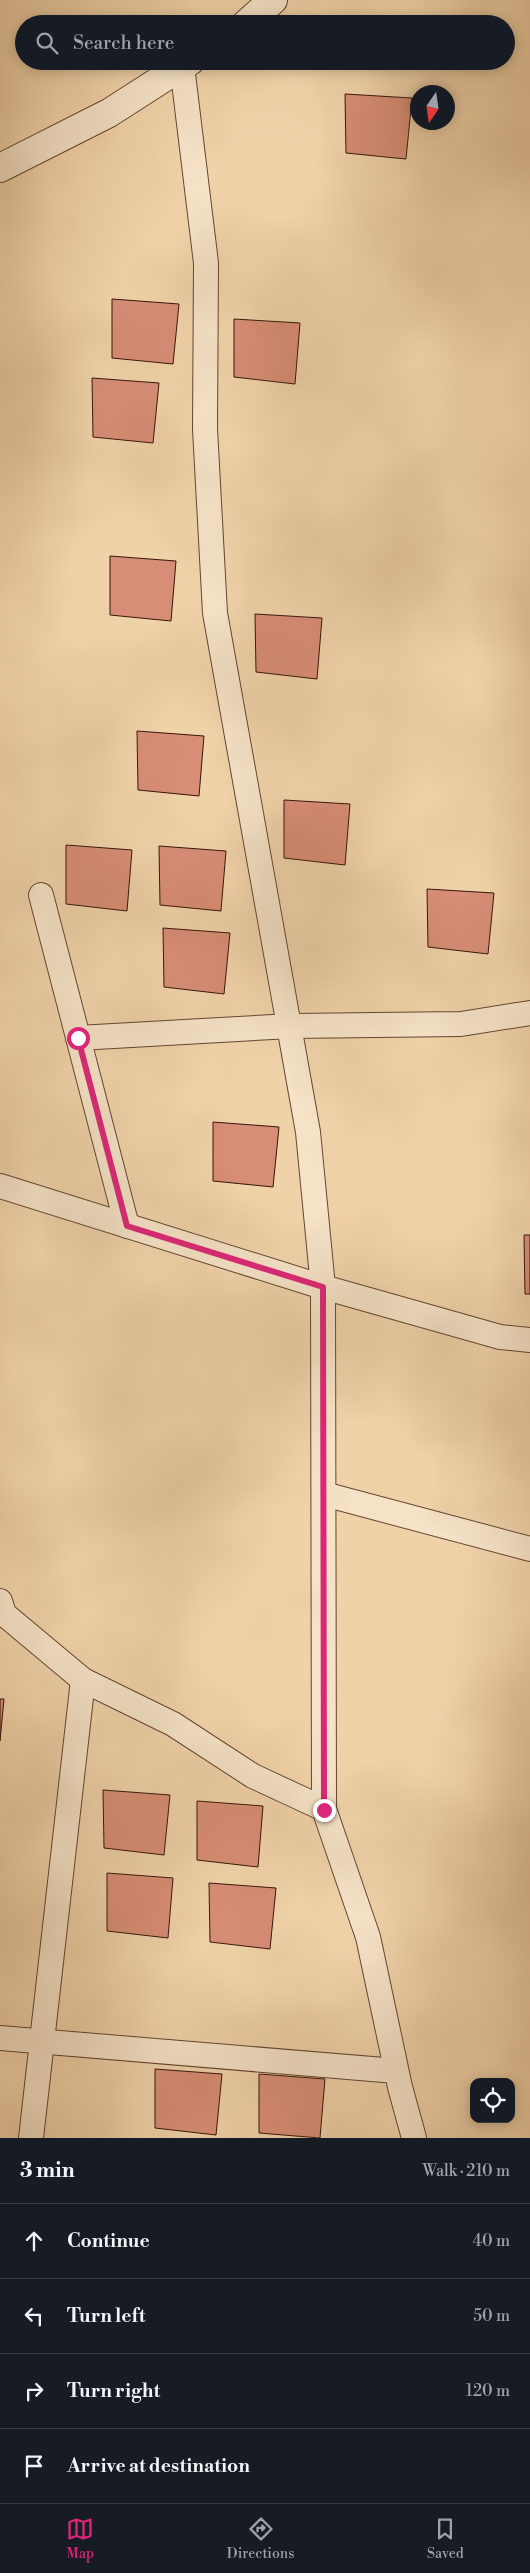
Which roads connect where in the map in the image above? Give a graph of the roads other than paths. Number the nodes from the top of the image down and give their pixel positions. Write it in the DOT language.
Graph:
graph roads {
  1 [pos="273,0"];
  2 [pos="256,15"];
  3 [pos="177,70"];
  4 [pos="187,70"];
  5 [pos="0,168"];
  6 [pos="41,895"];
  7 [pos="530,1012"];
  8 [pos="291,1026"];
  9 [pos="78,1038"];
  10 [pos="0,1186"];
  11 [pos="127,1226"];
  12 [pos="323,1287"];
  13 [pos="530,1340"];
  14 [pos="324,1494"];
  15 [pos="530,1549"];
  16 [pos="0,1601"];
  17 [pos="83,1680"];
  18 [pos="324,1810"];
  19 [pos="0,2038"];
  20 [pos="42,2041"];
  21 [pos="396,2071"];
  22 [pos="31,2138"];
  23 [pos="414,2138"];
  1 -- 2 [label="street"];
  3 -- 5 [label="street"];
  4 -- 8 [label="street"];
  6 -- 9 [label="street"];
  7 -- 8 [label="street"];
  8 -- 9 [label="street"];
  8 -- 12 [label="street"];
  9 -- 11 [label="street"];
  10 -- 11 [label="street"];
  11 -- 12 [label="street"];
  12 -- 13 [label="street"];
  12 -- 14 [label="street"];
  14 -- 15 [label="street"];
  14 -- 18 [label="street"];
  16 -- 17 [label="street"];
  17 -- 18 [label="street"];
  17 -- 20 [label="street"];
  18 -- 21 [label="street"];
  19 -- 20 [label="street"];
  20 -- 21 [label="street"];
  20 -- 22 [label="street"];
  21 -- 23 [label="street"];
}
